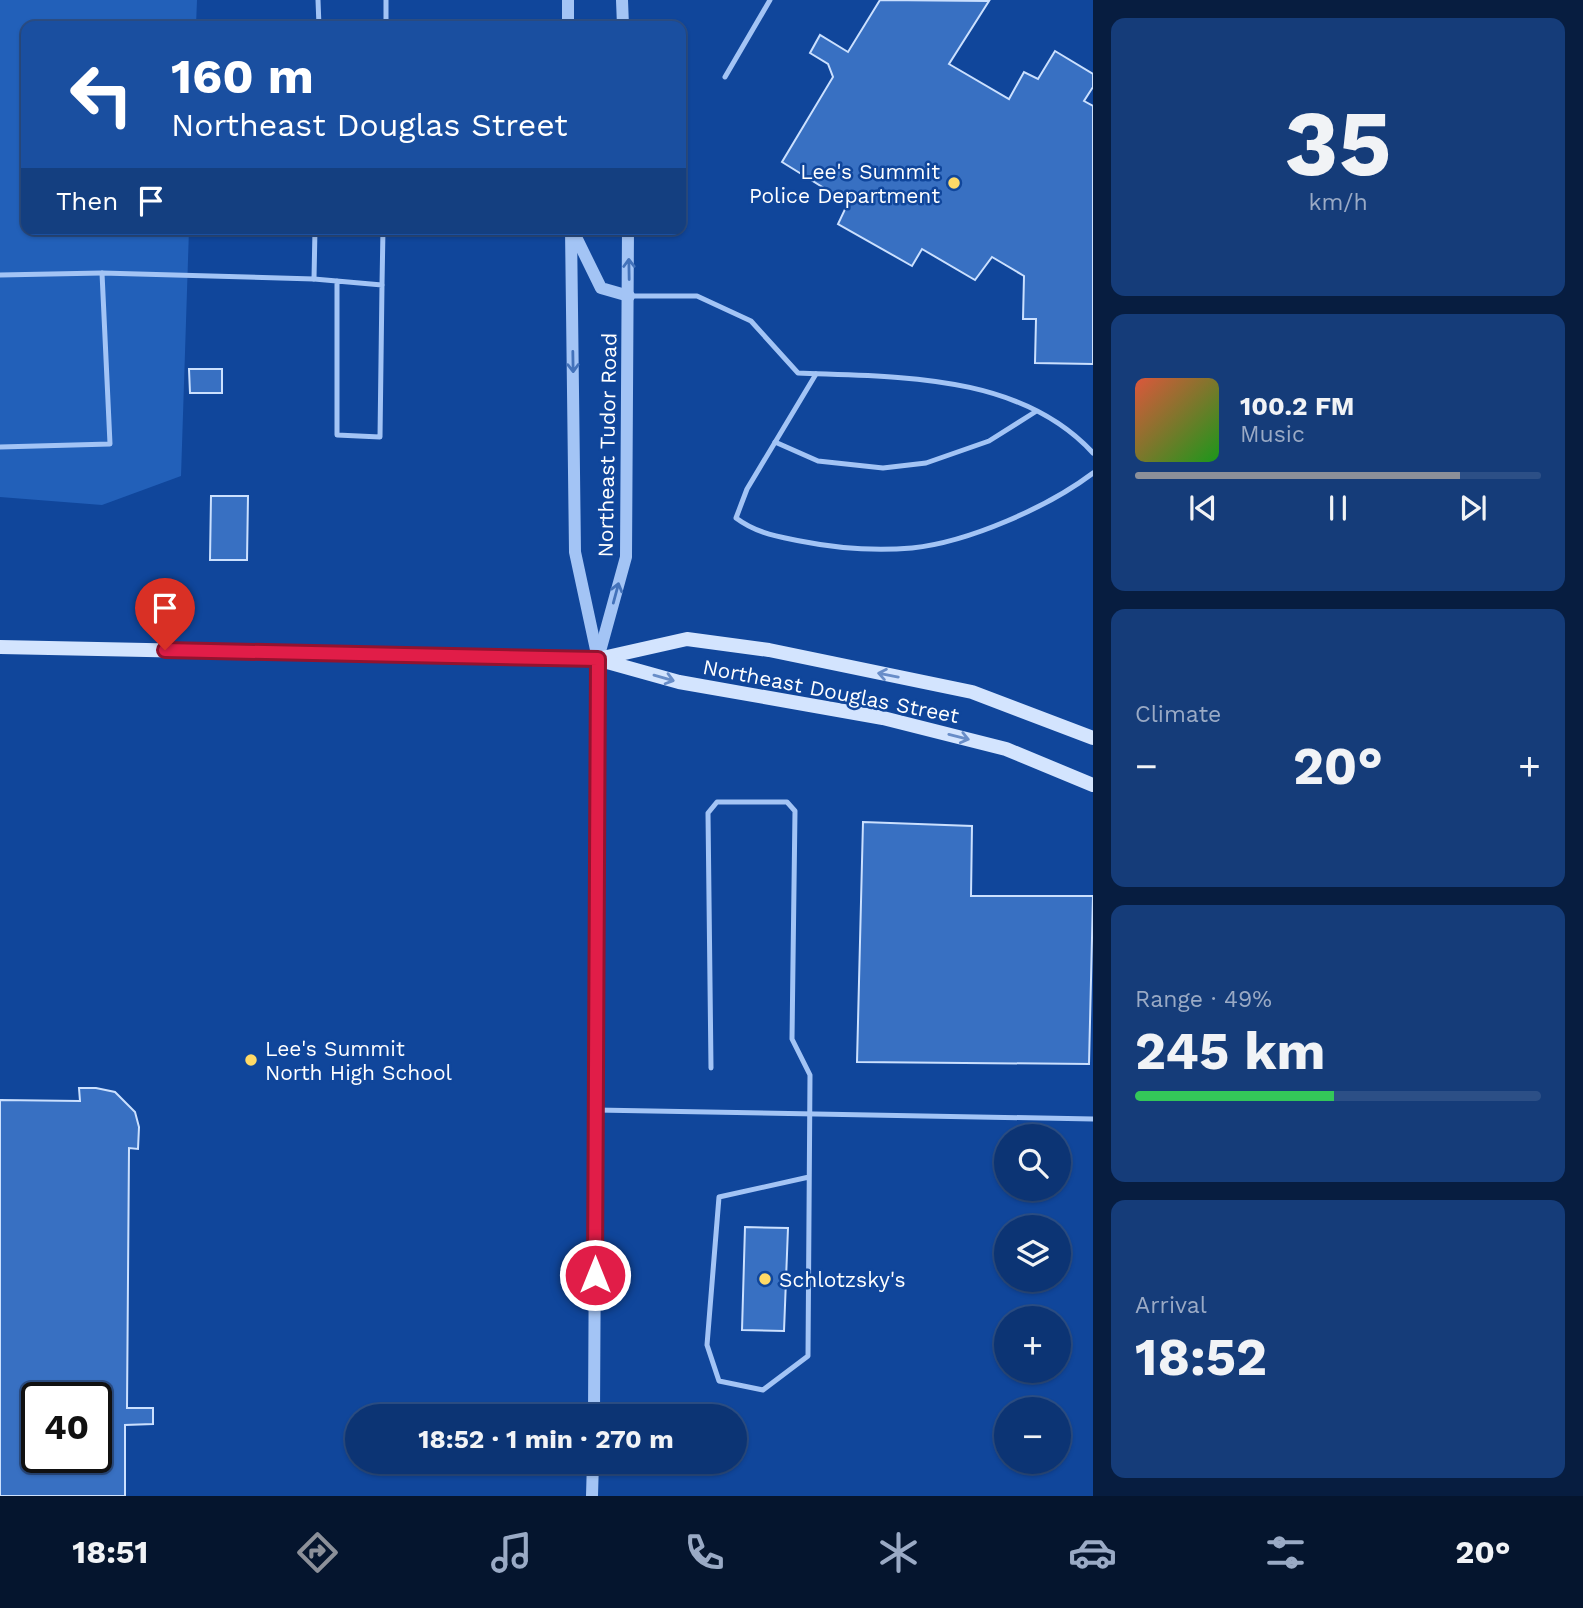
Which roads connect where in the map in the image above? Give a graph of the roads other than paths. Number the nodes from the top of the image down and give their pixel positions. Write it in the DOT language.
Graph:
graph roads {
  1 [pos="318,0"];
  2 [pos="386,0"];
  3 [pos="568,0"];
  4 [pos="622,0"];
  5 [pos="770,0"];
  6 [pos="319,21"];
  7 [pos="386,21"];
  8 [pos="568,21"];
  9 [pos="623,21"];
  10 [pos="725,77"];
  11 [pos="315,235"];
  12 [pos="383,235"];
  13 [pos="572,235"];
  14 [pos="574,235"];
  15 [pos="628,235"];
  16 [pos="102,273"];
  17 [pos="0,275"];
  18 [pos="314,279"];
  19 [pos="337,281"];
  20 [pos="382,285"];
  21 [pos="629,296"];
  22 [pos="816,374"];
  23 [pos="1035,412"];
  24 [pos="775,442"];
  25 [pos="0,447"];
  26 [pos="1093,453"];
  27 [pos="1093,473"];
  28 [pos="0,647"];
  29 [pos="598,659"];
  30 [pos="1093,738"];
  31 [pos="1093,785"];
  32 [pos="710,1068"];
  33 [pos="596,1110"];
  34 [pos="809,1112"];
  35 [pos="1093,1119"];
  36 [pos="809,1177"];
  37 [pos="594,1404"];
  38 [pos="593,1474"];
  39 [pos="592,1496"];
  1 -- 6 [label="lane"];
  2 -- 7 [label="lane"];
  3 -- 8 [label="street"];
  4 -- 9 [label="street"];
  5 -- 10 [label="lane"];
  11 -- 18 [label="lane"];
  12 -- 20 [label="lane"];
  13 -- 29 [label="street, Northeast Tudor Road, one-way"];
  14 -- 21 [label="street"];
  21 -- 15 [label="street, Northeast Tudor Road, one-way"];
  16 -- 17 [label="lane"];
  16 -- 18 [label="lane"];
  16 -- 25 [label="lane"];
  18 -- 19 [label="lane"];
  19 -- 20 [label="lane"];
  19 -- 20 [label="lane"];
  21 -- 22 [label="lane"];
  29 -- 21 [label="street, Northeast Tudor Road, one-way"];
  22 -- 23 [label="lane"];
  22 -- 24 [label="lane"];
  23 -- 24 [label="lane"];
  23 -- 26 [label="lane"];
  24 -- 27 [label="lane"];
  28 -- 29 [label="main road, Northeast Douglas Street"];
  30 -- 29 [label="main road, Northeast Douglas Street, one-way"];
  29 -- 31 [label="main road, Northeast Douglas Street, one-way"];
  29 -- 33 [label="street, Northeast Tudor Road"];
  32 -- 34 [label="lane"];
  33 -- 34 [label="lane"];
  33 -- 37 [label="street, Northeast Tudor Road"];
  34 -- 35 [label="lane"];
  34 -- 36 [label="lane"];
  36 -- 36 [label="lane"];
  38 -- 39 [label="street"];
}
